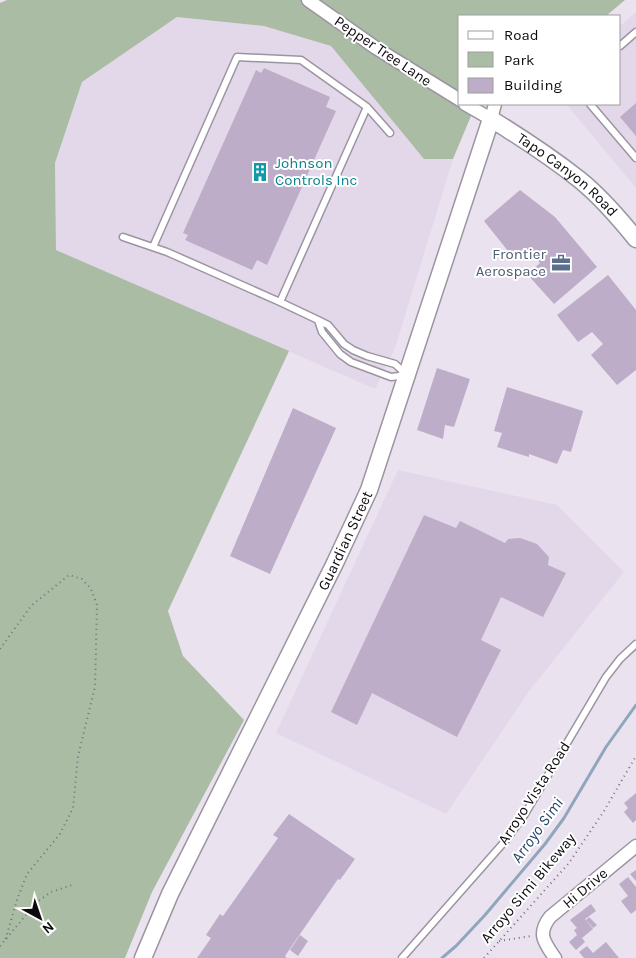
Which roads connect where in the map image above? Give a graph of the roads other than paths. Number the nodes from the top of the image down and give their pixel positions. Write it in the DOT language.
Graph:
graph roads {
  1 [pos="308,0"];
  2 [pos="636,32"];
  3 [pos="621,45"];
  4 [pos="458,99"];
  5 [pos="469,105"];
  6 [pos="591,105"];
  7 [pos="367,107"];
  8 [pos="493,112"];
  9 [pos="390,134"];
  10 [pos="636,158"];
  11 [pos="123,237"];
  12 [pos="636,239"];
  13 [pos="153,247"];
  14 [pos="280,302"];
  15 [pos="318,320"];
  16 [pos="408,375"];
  17 [pos="636,644"];
  18 [pos="636,846"];
  19 [pos="143,958"];
  20 [pos="402,958"];
  21 [pos="555,958"];
  1 -- 4 [label="street, Pepper Tree Lane"];
  2 -- 3 [label="lane"];
  5 -- 8 [label="street"];
  6 -- 10 [label="lane"];
  7 -- 9 [label="lane"];
  7 -- 13 [label="lane"];
  7 -- 14 [label="lane"];
  8 -- 12 [label="street, Tapo Canyon Road"];
  8 -- 16 [label="street, Guardian Street"];
  11 -- 13 [label="lane"];
  13 -- 14 [label="lane"];
  14 -- 15 [label="lane"];
  15 -- 16 [label="lane"];
  15 -- 16 [label="lane"];
  16 -- 19 [label="street, Guardian Street"];
  17 -- 20 [label="lane, Arroyo Vista Road"];
  18 -- 21 [label="street, Hi Drive"];
}
